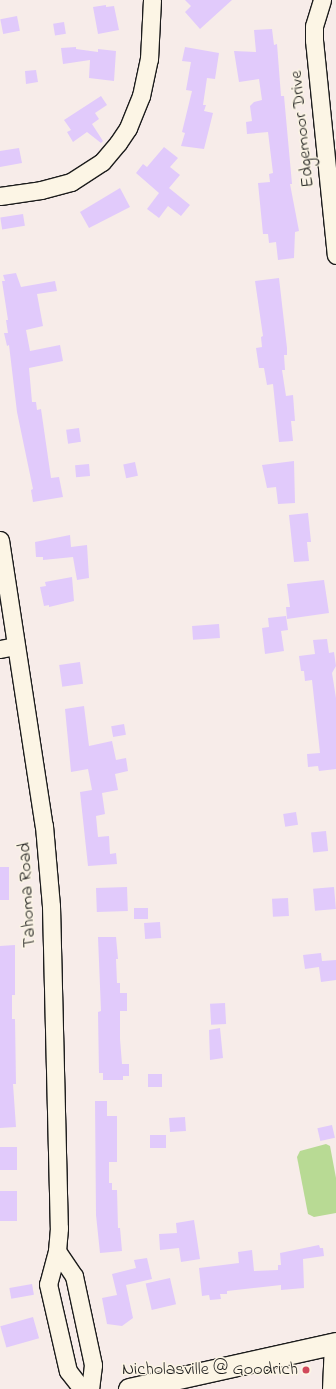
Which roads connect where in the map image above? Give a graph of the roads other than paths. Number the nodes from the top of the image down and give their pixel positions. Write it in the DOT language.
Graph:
graph roads {
  1 [pos="152,0"];
  2 [pos="322,0"];
  3 [pos="329,0"];
  4 [pos="336,4"];
  5 [pos="0,196"];
  6 [pos="336,255"];
  7 [pos="0,540"];
  8 [pos="8,648"];
  9 [pos="57,1251"];
  10 [pos="334,1343"];
  11 [pos="82,1389"];
  12 [pos="90,1389"];
  13 [pos="129,1389"];
  14 [pos="331,1389"];
  1 -- 5 [label="street"];
  2 -- 6 [label="street, Edgemoor Drive"];
  3 -- 4 [label="street"];
  7 -- 8 [label="street, Tahoma Road"];
  8 -- 9 [label="street, Tahoma Road"];
  9 -- 11 [label="street, Tahoma Road"];
  9 -- 12 [label="street"];
  10 -- 13 [label="main road"];
  10 -- 14 [label="street"];
}
